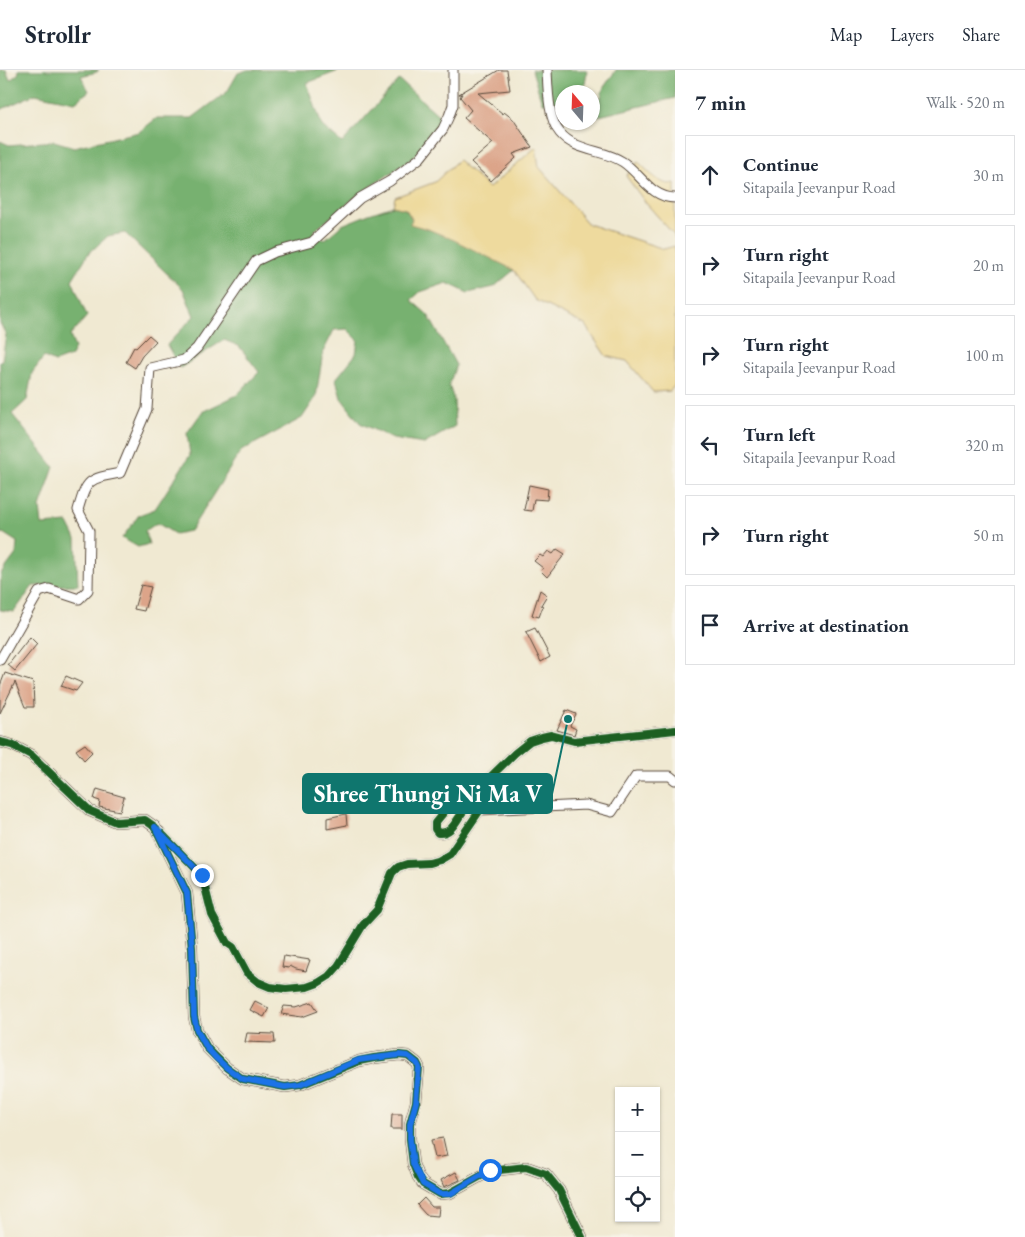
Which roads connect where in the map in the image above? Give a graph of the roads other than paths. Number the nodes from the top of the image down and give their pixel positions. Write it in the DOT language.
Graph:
graph roads {
  1 [pos="453,70"];
  2 [pos="547,70"];
  3 [pos="675,198"];
  4 [pos="0,660"];
  5 [pos="675,730"];
  6 [pos="0,742"];
  7 [pos="675,780"];
  8 [pos="480,810"];
  9 [pos="155,827"];
  10 [pos="582,1237"];
  1 -- 4 [label="street"];
  2 -- 3 [label="street"];
  5 -- 8 [label="street"];
  6 -- 9 [label="street"];
  7 -- 8 [label="street"];
  8 -- 9 [label="street"];
  9 -- 10 [label="street"];
}
